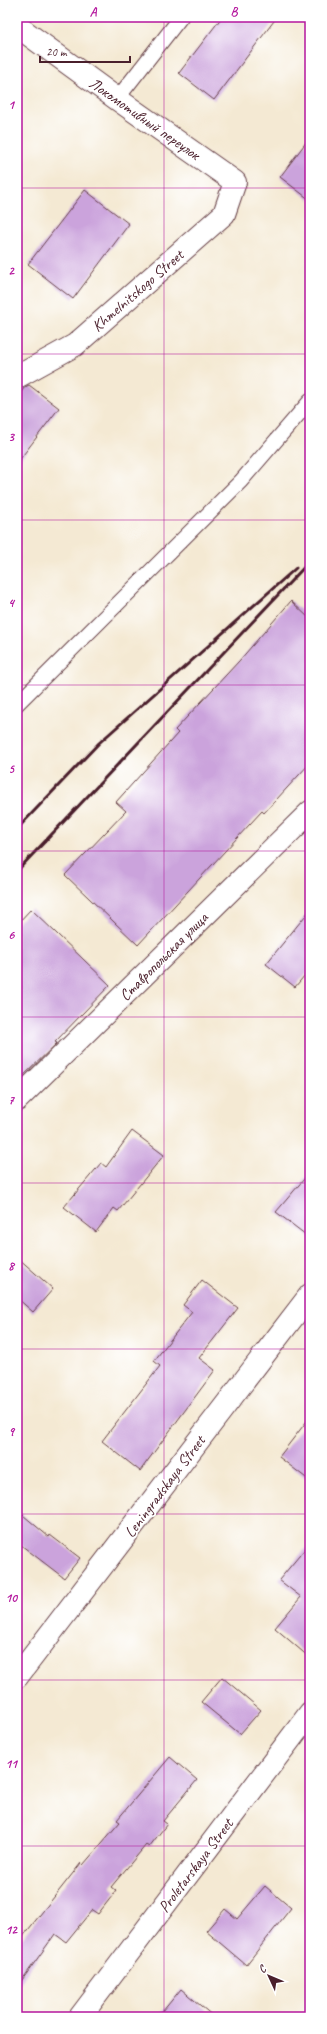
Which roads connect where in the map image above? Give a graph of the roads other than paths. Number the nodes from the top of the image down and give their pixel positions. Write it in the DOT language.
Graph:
graph roads {
  1 [pos="181,17"];
  2 [pos="17,26"];
  3 [pos="117,99"];
  4 [pos="235,182"];
  5 [pos="17,377"];
  6 [pos="310,402"];
  7 [pos="17,704"];
  8 [pos="310,812"];
  9 [pos="17,1100"];
  10 [pos="310,1295"];
  11 [pos="17,1677"];
  12 [pos="310,1713"];
  13 [pos="80,2017"];
  1 -- 3 [label="lane"];
  2 -- 3 [label="street, Локомотивный переулок"];
  3 -- 4 [label="street, Локомотивный переулок"];
  4 -- 5 [label="street, Khmelnitskogo Street"];
  6 -- 7 [label="lane"];
  8 -- 9 [label="street, Ставропольская улица"];
  10 -- 11 [label="street, Leningradskaya Street"];
  12 -- 13 [label="street, Proletarskaya Street"];
}
